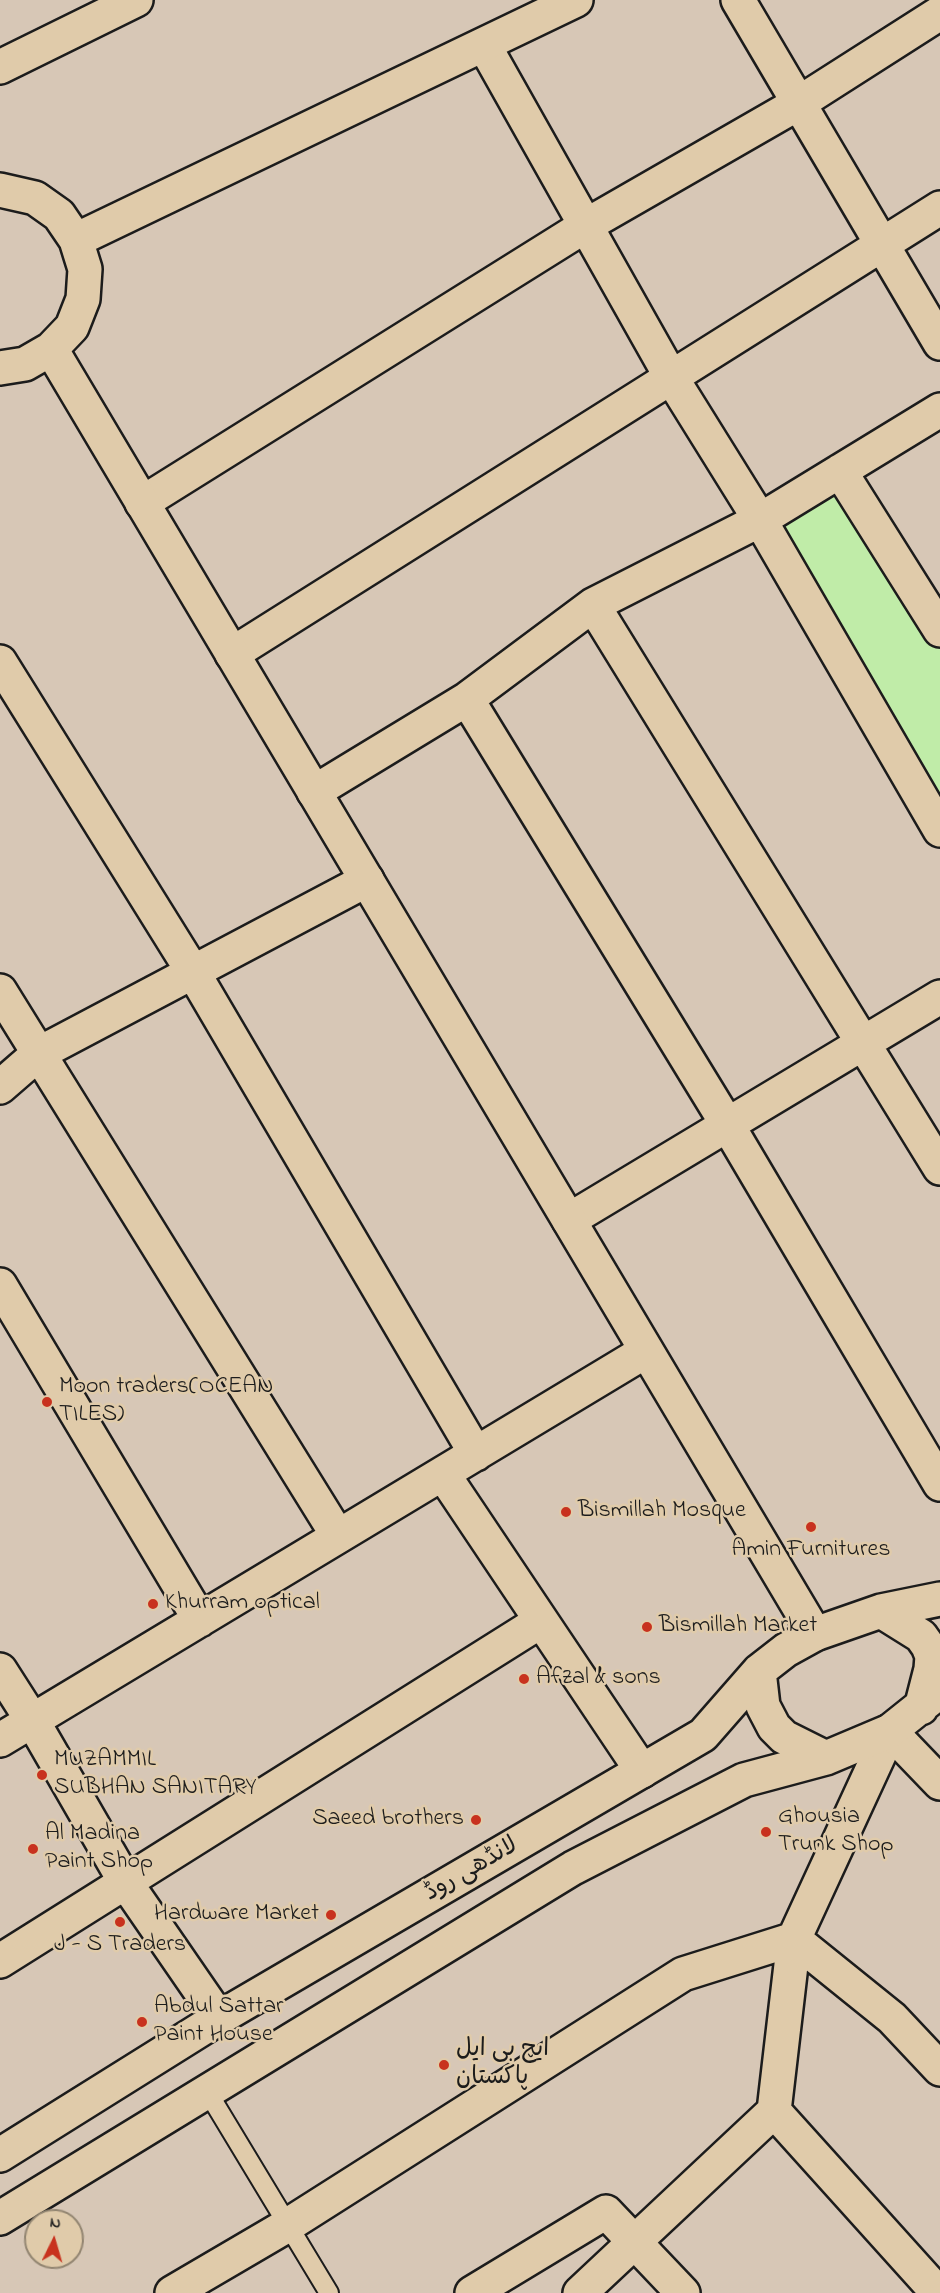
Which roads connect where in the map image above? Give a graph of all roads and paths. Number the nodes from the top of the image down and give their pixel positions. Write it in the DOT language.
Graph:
graph roads {
  1 [pos="136,0"];
  2 [pos="576,0"];
  3 [pos="738,0"];
  4 [pos="940,13"];
  5 [pos="484,45"];
  6 [pos="0,67"];
  7 [pos="799,103"];
  8 [pos="0,190"];
  9 [pos="940,208"];
  10 [pos="585,225"];
  11 [pos="76,240"];
  12 [pos="882,246"];
  13 [pos="940,344"];
  14 [pos="51,350"];
  15 [pos="0,368"];
  16 [pos="671,377"];
  17 [pos="940,410"];
  18 [pos="840,471"];
  19 [pos="142,503"];
  20 [pos="760,520"];
  21 [pos="593,605"];
  22 [pos="940,630"];
  23 [pos="232,654"];
  24 [pos="0,662"];
  25 [pos="467,699"];
  26 [pos="314,792"];
  27 [pos="940,830"];
  28 [pos="367,880"];
  29 [pos="193,972"];
  30 [pos="0,990"];
  31 [pos="940,997"];
  32 [pos="862,1044"];
  33 [pos="38,1054"];
  34 [pos="0,1087"];
  35 [pos="727,1124"];
  36 [pos="940,1168"];
  37 [pos="569,1220"];
  38 [pos="0,1285"];
  39 [pos="646,1351"];
  40 [pos="476,1454"];
  41 [pos="443,1474"];
  42 [pos="940,1484"];
  43 [pos="338,1536"];
  44 [pos="940,1599"];
  45 [pos="881,1611"];
  46 [pos="200,1620"];
  47 [pos="541,1621"];
  48 [pos="815,1634"];
  49 [pos="0,1670"];
  50 [pos="759,1671"];
  51 [pos="931,1699"];
  52 [pos="32,1720"];
  53 [pos="890,1731"];
  54 [pos="0,1740"];
  55 [pos="826,1758"];
  56 [pos="642,1771"];
  57 [pos="940,1783"];
  58 [pos="126,1883"];
  59 [pos="794,1939"];
  60 [pos="0,1960"];
  61 [pos="219,2019"];
  62 [pos="940,2069"];
  63 [pos="207,2091"];
  64 [pos="774,2111"];
  65 [pos="0,2155"];
  66 [pos="0,2218"];
  67 [pos="288,2225"];
  68 [pos="635,2241"];
  69 [pos="172,2293"];
  70 [pos="329,2293"];
  71 [pos="472,2293"];
  72 [pos="580,2293"];
  73 [pos="683,2293"];
  74 [pos="938,2293"];
  1 -- 6 [label="street"];
  2 -- 5 [label="street"];
  3 -- 7 [label="street"];
  4 -- 7 [label="street"];
  5 -- 10 [label="street"];
  5 -- 11 [label="street"];
  7 -- 10 [label="street"];
  7 -- 12 [label="street"];
  8 -- 11 [label="street"];
  9 -- 12 [label="street"];
  10 -- 16 [label="street"];
  10 -- 19 [label="street"];
  11 -- 14 [label="street"];
  12 -- 13 [label="street"];
  12 -- 16 [label="street"];
  14 -- 15 [label="street"];
  14 -- 19 [label="street"];
  16 -- 20 [label="street"];
  16 -- 23 [label="street"];
  17 -- 18 [label="street"];
  18 -- 20 [label="street"];
  18 -- 22 [label="street"];
  19 -- 23 [label="street"];
  20 -- 21 [label="street"];
  20 -- 27 [label="street"];
  21 -- 25 [label="street"];
  21 -- 32 [label="street"];
  23 -- 26 [label="street"];
  24 -- 29 [label="street"];
  25 -- 26 [label="street"];
  25 -- 35 [label="street"];
  26 -- 28 [label="street"];
  28 -- 29 [label="street"];
  28 -- 37 [label="street"];
  29 -- 33 [label="street"];
  29 -- 40 [label="street"];
  30 -- 33 [label="street"];
  31 -- 32 [label="street"];
  32 -- 35 [label="street"];
  32 -- 36 [label="street"];
  33 -- 34 [label="street"];
  33 -- 43 [label="street"];
  35 -- 37 [label="street"];
  35 -- 42 [label="street"];
  37 -- 39 [label="street"];
  38 -- 46 [label="street"];
  39 -- 40 [label="street"];
  39 -- 48 [label="street"];
  40 -- 41 [label="street"];
  41 -- 43 [label="street"];
  41 -- 47 [label="street"];
  43 -- 46 [label="street"];
  44 -- 45 [label="street, لانڈھی روڈ"];
  45 -- 48 [label="street, لانڈھی روڈ"];
  45 -- 51 [label="street"];
  46 -- 52 [label="street"];
  47 -- 56 [label="street"];
  47 -- 58 [label="street"];
  48 -- 50 [label="street, لانڈھی روڈ"];
  49 -- 52 [label="street"];
  50 -- 55 [label="street"];
  50 -- 56 [label="street, لانڈھی روڈ"];
  51 -- 53 [label="street, لانڈھی روڈ"];
  52 -- 54 [label="street"];
  52 -- 58 [label="street"];
  53 -- 55 [label="street, لانڈھی روڈ"];
  53 -- 57 [label="street"];
  53 -- 59 [label="street"];
  55 -- 63 [label="street, لانڈھی روڈ"];
  56 -- 61 [label="street, لانڈھی روڈ"];
  58 -- 60 [label="street"];
  58 -- 61 [label="street"];
  59 -- 62 [label="street"];
  59 -- 64 [label="street"];
  59 -- 67 [label="street"];
  61 -- 65 [label="street, لانڈھی روڈ"];
  63 -- 66 [label="street, لانڈھی روڈ"];
  63 -- 67 [label="lane"];
  64 -- 68 [label="street"];
  64 -- 74 [label="street"];
  67 -- 69 [label="street"];
  67 -- 70 [label="lane"];
  68 -- 71 [label="street"];
  68 -- 72 [label="street"];
  68 -- 73 [label="street"];
}
